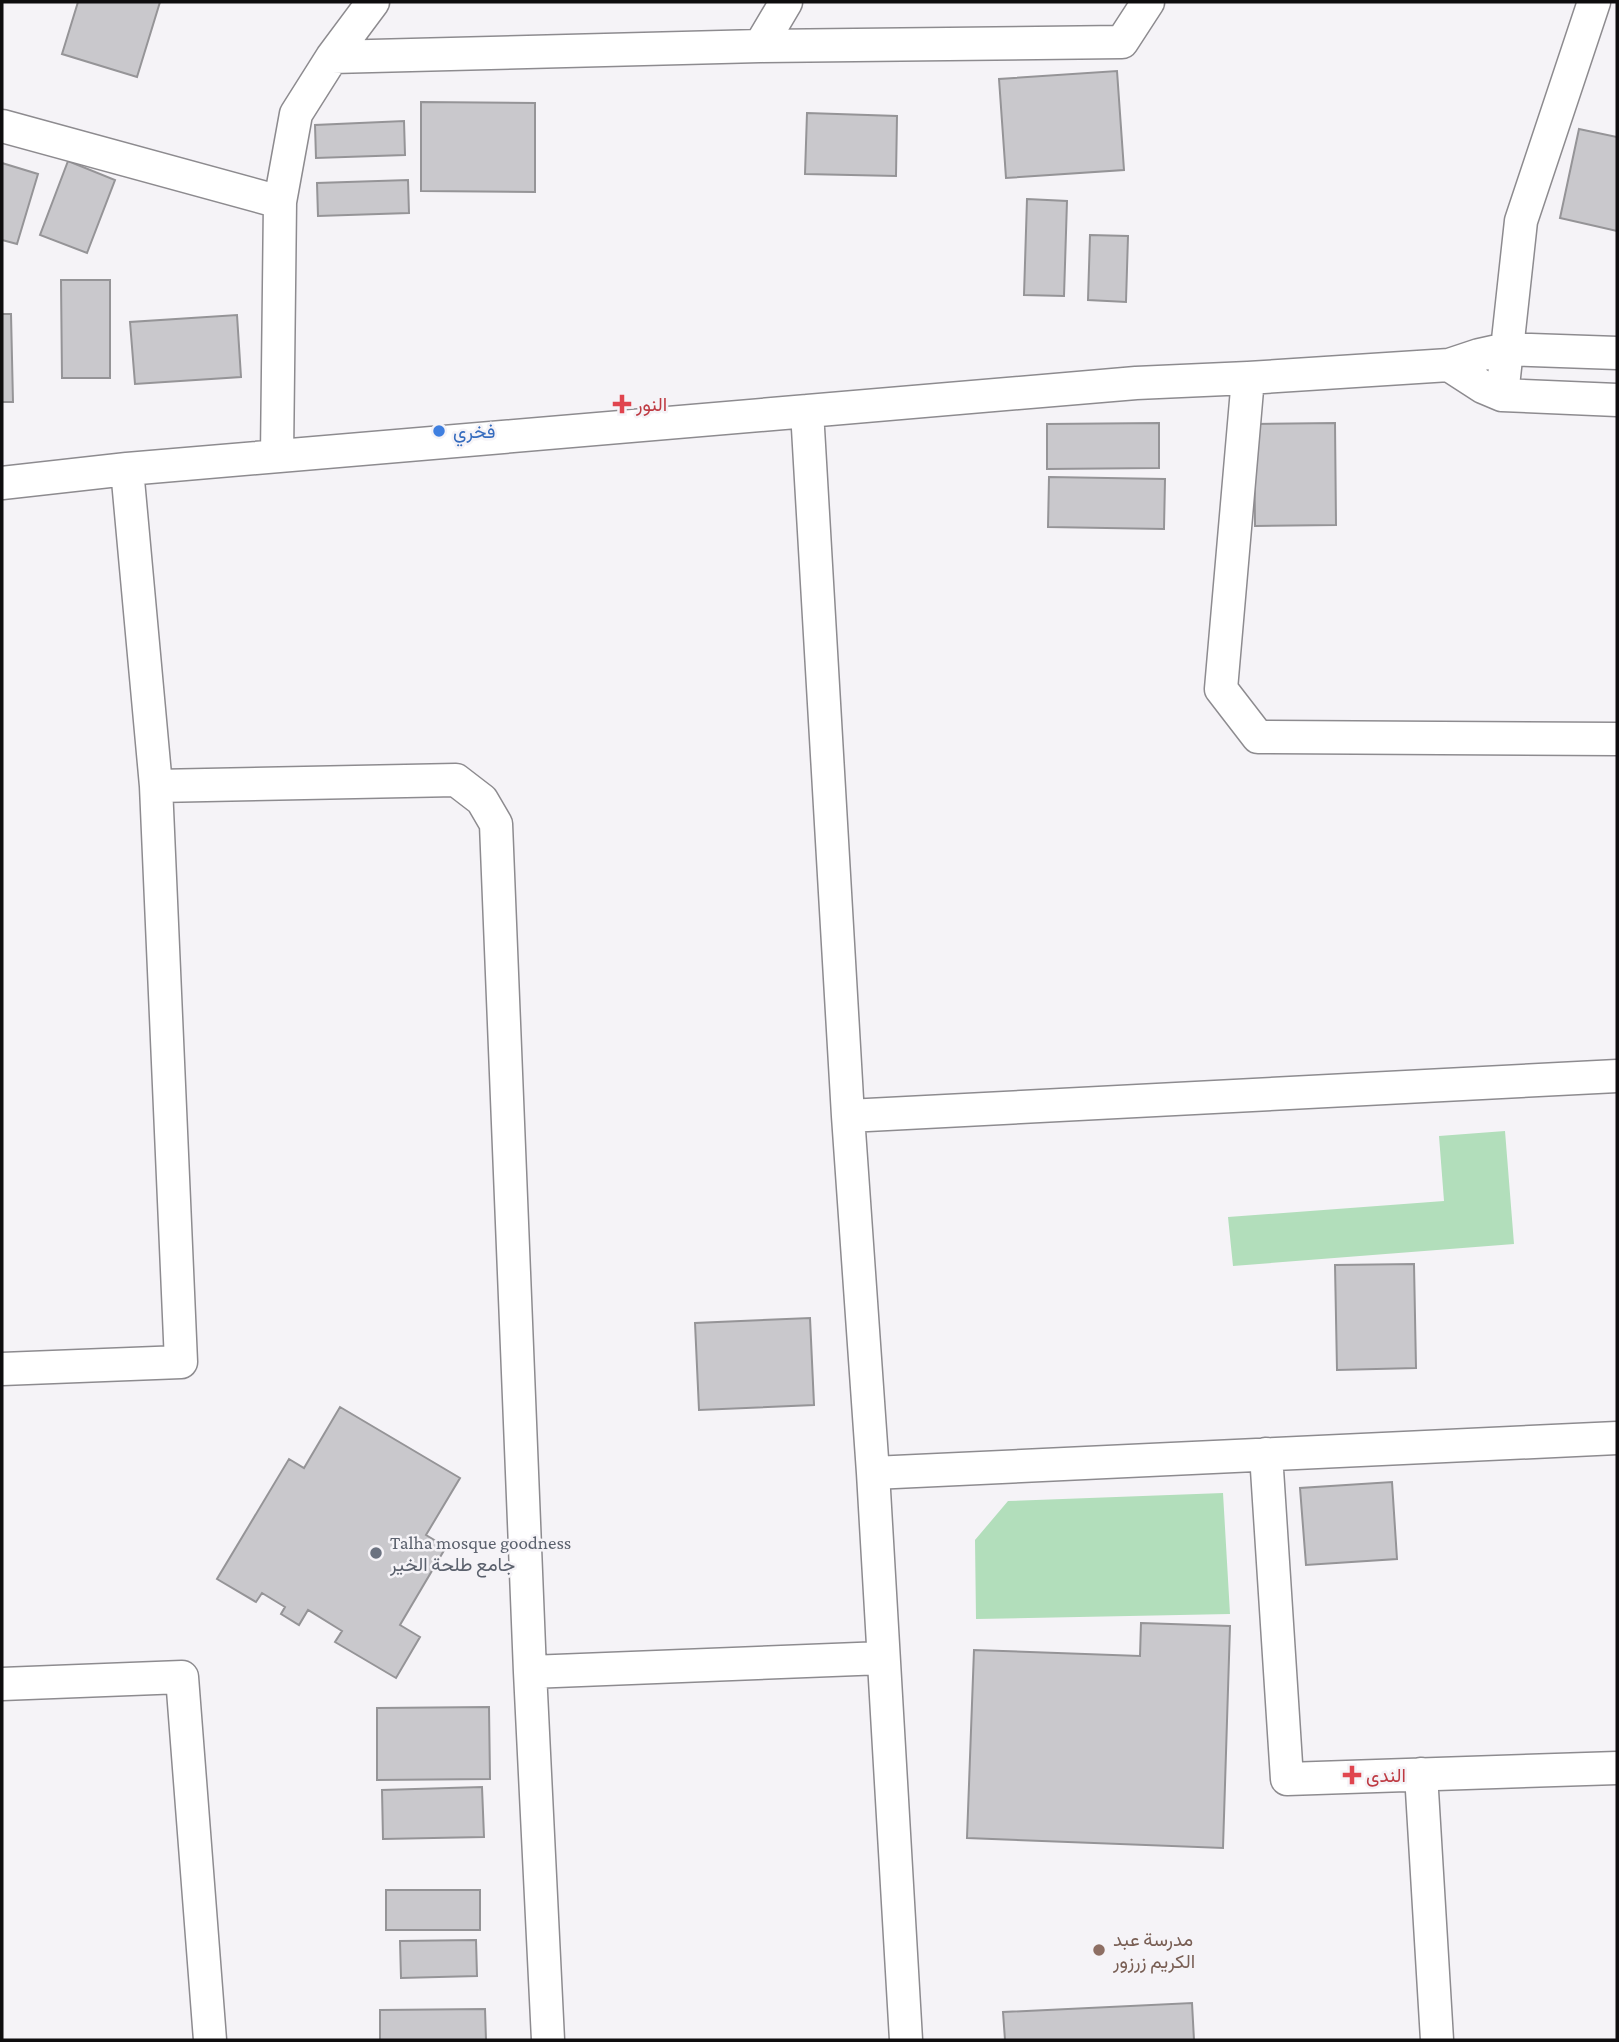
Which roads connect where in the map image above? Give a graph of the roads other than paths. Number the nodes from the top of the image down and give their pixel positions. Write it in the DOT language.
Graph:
graph roads {
  1 [pos="373,2"];
  2 [pos="786,2"];
  3 [pos="1148,2"];
  4 [pos="1594,2"];
  5 [pos="760,46"];
  6 [pos="331,57"];
  7 [pos="2,126"];
  8 [pos="280,202"];
  9 [pos="1506,349"];
  10 [pos="1617,354"];
  11 [pos="1449,365"];
  12 [pos="1248,379"];
  13 [pos="1502,395"];
  14 [pos="1617,400"];
  15 [pos="807,411"];
  16 [pos="277,456"];
  17 [pos="127,469"];
  18 [pos="2,483"];
  19 [pos="1617,739"];
  20 [pos="156,786"];
  21 [pos="1617,1076"];
  22 [pos="849,1116"];
  23 [pos="2,1368"];
  24 [pos="1617,1438"];
  25 [pos="1266,1454"];
  26 [pos="873,1473"];
  27 [pos="883,1658"];
  28 [pos="530,1672"];
  29 [pos="2,1684"];
  30 [pos="1617,1768"];
  31 [pos="1421,1774"];
  32 [pos="210,2040"];
  33 [pos="548,2040"];
  34 [pos="906,2040"];
  35 [pos="1437,2040"];
  1 -- 6 [label="street"];
  2 -- 5 [label="street"];
  3 -- 5 [label="street"];
  4 -- 9 [label="street"];
  5 -- 6 [label="street"];
  6 -- 8 [label="street"];
  7 -- 8 [label="street"];
  8 -- 16 [label="street"];
  9 -- 10 [label="street"];
  9 -- 11 [label="street"];
  9 -- 13 [label="street"];
  11 -- 12 [label="street"];
  11 -- 13 [label="street"];
  12 -- 15 [label="street"];
  12 -- 19 [label="street"];
  13 -- 14 [label="street"];
  15 -- 16 [label="street"];
  15 -- 22 [label="street"];
  16 -- 17 [label="street"];
  17 -- 18 [label="street"];
  17 -- 20 [label="street"];
  20 -- 23 [label="street"];
  20 -- 28 [label="street"];
  21 -- 22 [label="street"];
  22 -- 26 [label="street"];
  24 -- 25 [label="street"];
  25 -- 26 [label="street"];
  25 -- 31 [label="street"];
  26 -- 27 [label="street"];
  27 -- 28 [label="street"];
  27 -- 34 [label="street"];
  28 -- 33 [label="street"];
  29 -- 32 [label="street"];
  30 -- 31 [label="street"];
  31 -- 35 [label="street"];
}
